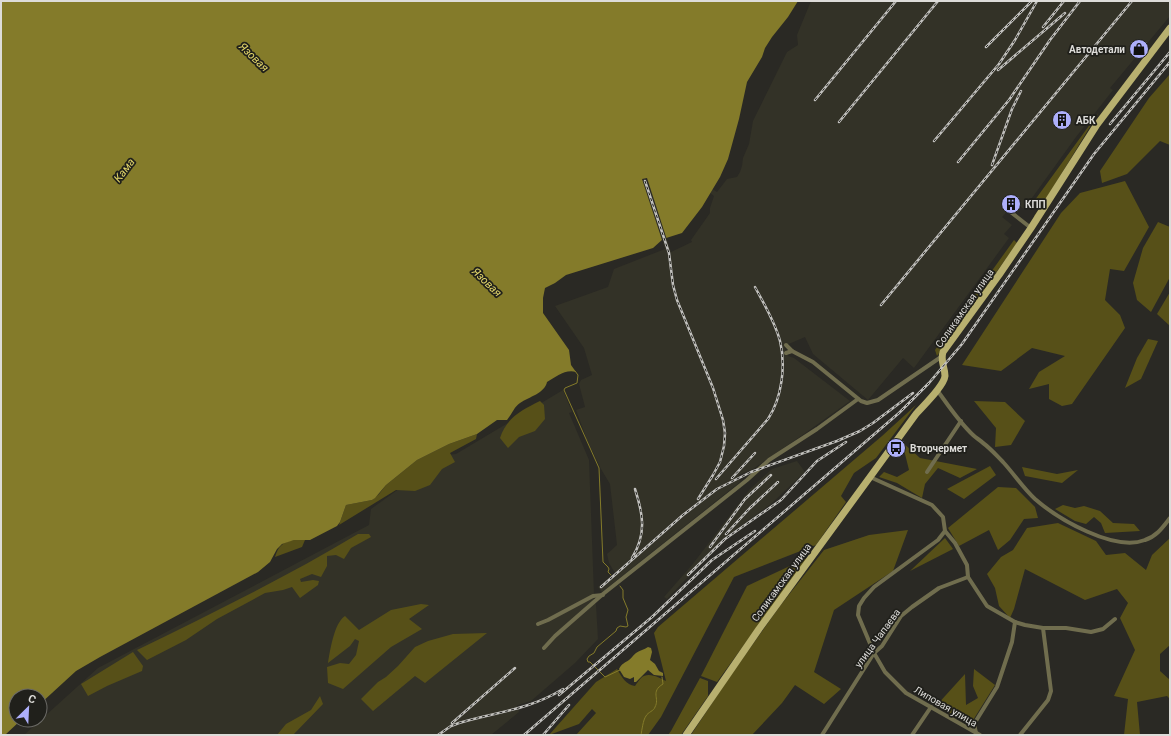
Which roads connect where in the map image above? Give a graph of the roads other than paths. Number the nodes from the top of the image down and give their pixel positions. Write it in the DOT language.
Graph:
graph roads {
  1 [pos="1170,28"];
  2 [pos="1008,210"];
  3 [pos="1032,228"];
  4 [pos="786,345"];
  5 [pos="792,351"];
  6 [pos="786,353"];
  7 [pos="941,357"];
  8 [pos="937,390"];
  9 [pos="858,399"];
  10 [pos="960,421"];
  11 [pos="927,472"];
  12 [pos="870,477"];
  13 [pos="1170,518"];
  14 [pos="945,532"];
  15 [pos="968,577"];
  16 [pos="603,594"];
  17 [pos="1115,619"];
  18 [pos="1015,622"];
  19 [pos="538,624"];
  20 [pos="1043,628"];
  21 [pos="544,648"];
  22 [pos="874,653"];
  23 [pos="931,707"];
  24 [pos="977,734"];
  25 [pos="686,735"];
  26 [pos="822,735"];
  27 [pos="912,735"];
  28 [pos="1020,735"];
  1 -- 3 [label="main road, Соликамская улица"];
  2 -- 3 [label="street"];
  3 -- 7 [label="main road, Соликамская улица"];
  4 -- 5 [label="street"];
  5 -- 6 [label="street"];
  5 -- 9 [label="street"];
  7 -- 8 [label="main road, Соликамская улица"];
  7 -- 9 [label="street"];
  8 -- 10 [label="street"];
  8 -- 12 [label="main road, Соликамская улица"];
  9 -- 16 [label="street"];
  10 -- 11 [label="street"];
  10 -- 13 [label="street"];
  12 -- 14 [label="street"];
  12 -- 25 [label="main road, Соликамская улица"];
  14 -- 15 [label="street"];
  14 -- 22 [label="street, Липовая улица"];
  15 -- 18 [label="street"];
  15 -- 22 [label="street, улица Чапаева"];
  16 -- 19 [label="street"];
  16 -- 21 [label="street"];
  17 -- 20 [label="street"];
  18 -- 20 [label="street"];
  18 -- 24 [label="street"];
  20 -- 28 [label="street"];
  22 -- 23 [label="street, Липовая улица"];
  22 -- 26 [label="street, улица Чапаева"];
  23 -- 24 [label="street, Липовая улица"];
  23 -- 27 [label="street"];
}
